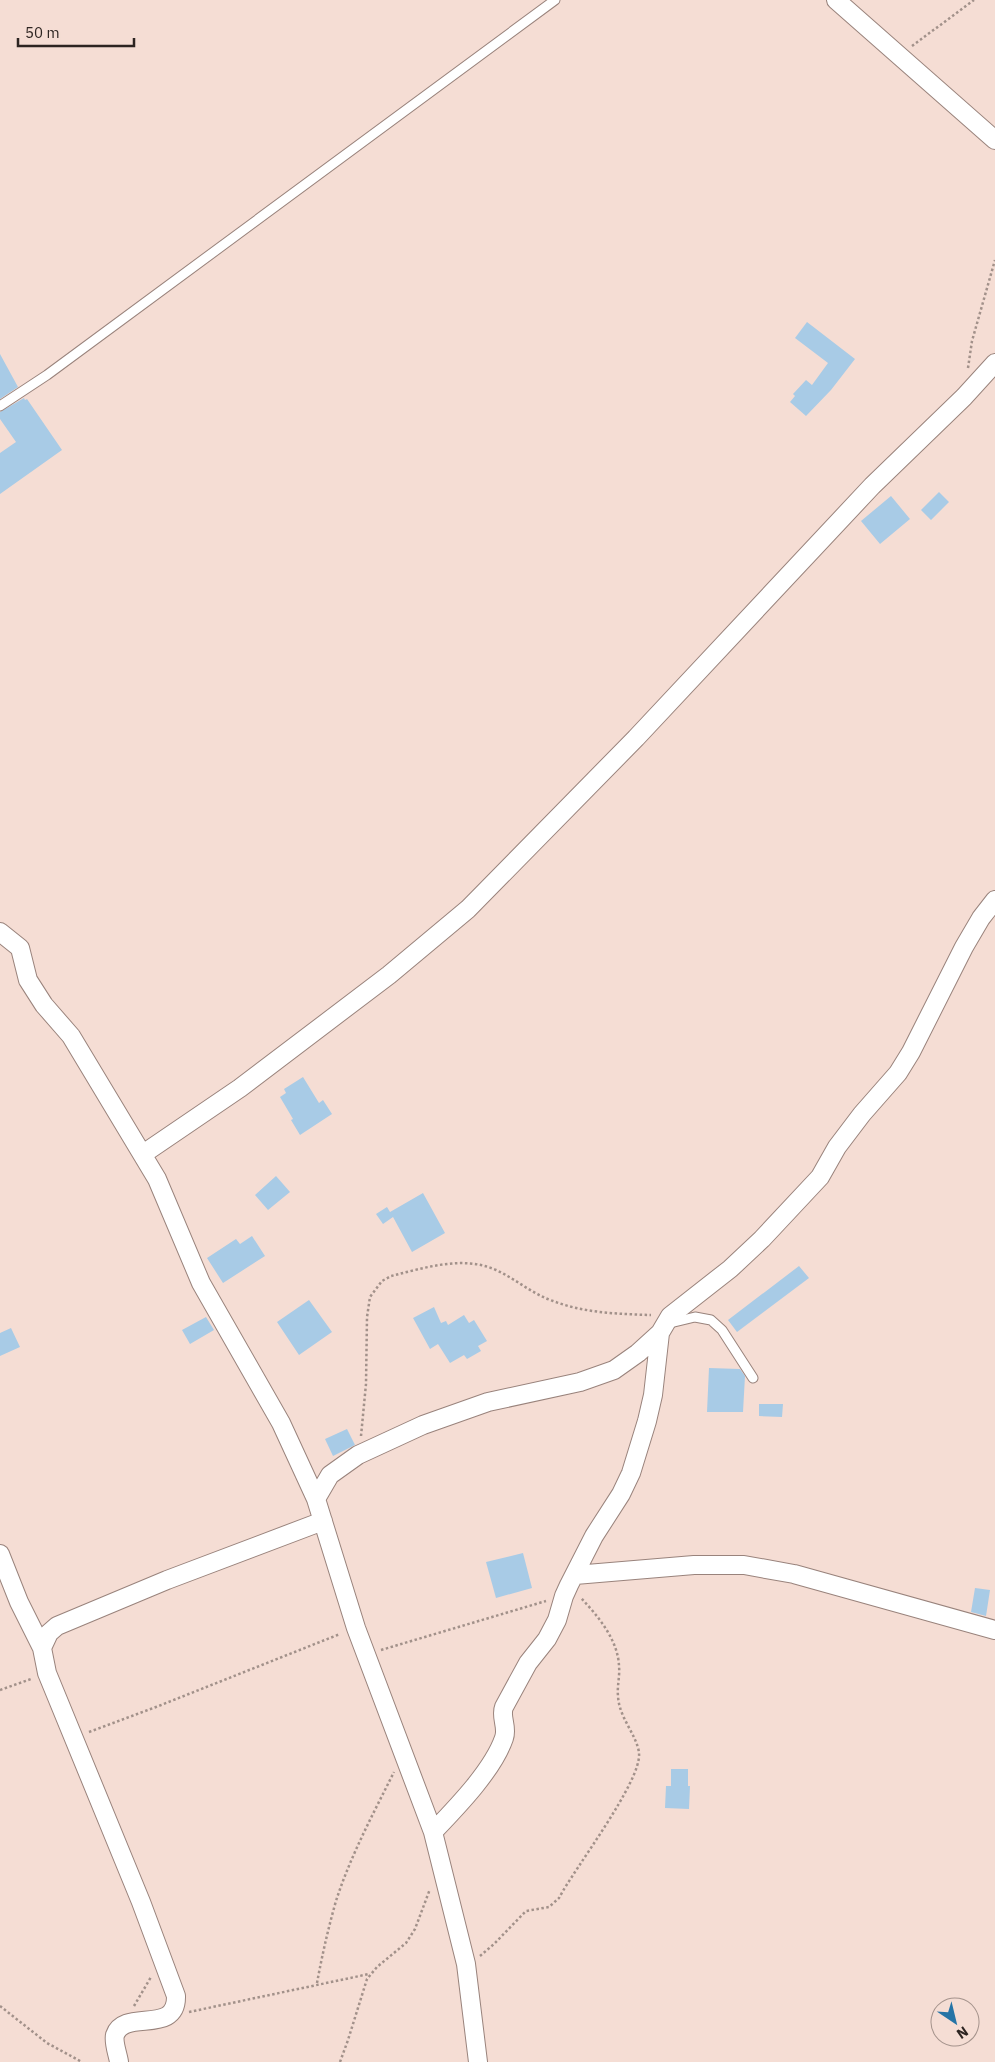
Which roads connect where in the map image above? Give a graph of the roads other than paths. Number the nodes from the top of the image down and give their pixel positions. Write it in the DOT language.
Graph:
graph roads {
  1 [pos="554,0"];
  2 [pos="836,0"];
  3 [pos="995,140"];
  4 [pos="995,363"];
  5 [pos="0,406"];
  6 [pos="995,900"];
  7 [pos="0,932"];
  8 [pos="143,1154"];
  9 [pos="665,1325"];
  10 [pos="753,1378"];
  11 [pos="316,1499"];
  12 [pos="323,1521"];
  13 [pos="0,1554"];
  14 [pos="569,1586"];
  15 [pos="995,1630"];
  16 [pos="42,1648"];
  17 [pos="433,1832"];
  18 [pos="119,2062"];
  19 [pos="478,2062"];
  1 -- 5 [label="lane"];
  2 -- 3 [label="street"];
  4 -- 8 [label="street"];
  6 -- 9 [label="street"];
  7 -- 8 [label="street"];
  8 -- 11 [label="street"];
  9 -- 10 [label="lane"];
  9 -- 11 [label="street"];
  9 -- 14 [label="street"];
  11 -- 12 [label="street"];
  12 -- 16 [label="street"];
  12 -- 17 [label="street"];
  13 -- 16 [label="street"];
  14 -- 15 [label="street"];
  14 -- 17 [label="street"];
  16 -- 18 [label="street"];
  17 -- 19 [label="street"];
}
